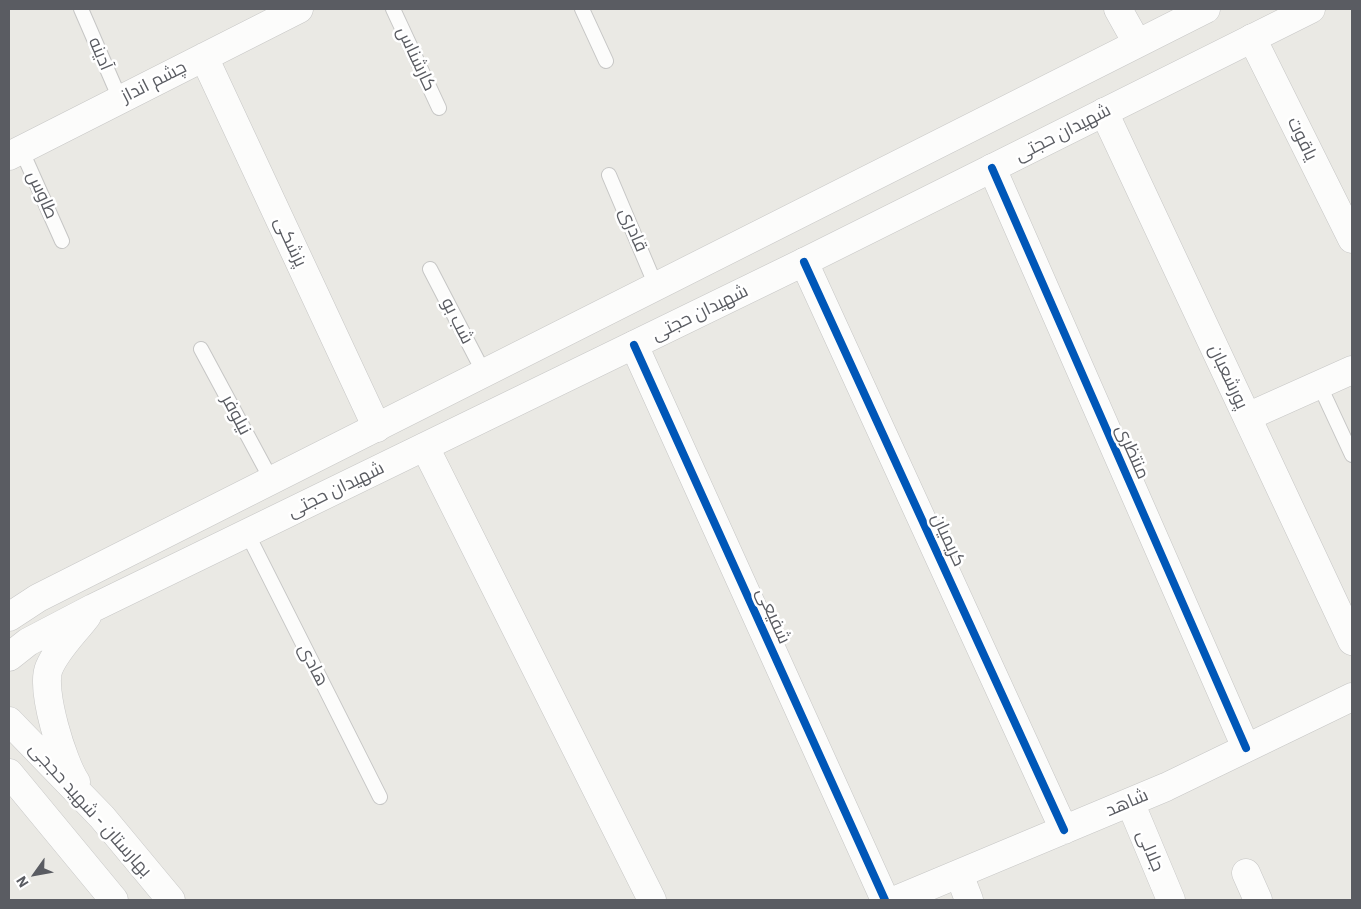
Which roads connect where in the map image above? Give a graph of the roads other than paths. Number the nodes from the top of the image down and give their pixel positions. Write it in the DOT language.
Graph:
graph roads {
  1 [pos="81,9"];
  2 [pos="393,9"];
  3 [pos="582,9"];
  4 [pos="1118,9"];
  5 [pos="1206,9"];
  6 [pos="1311,9"];
  7 [pos="288,11"];
  8 [pos="1252,38"];
  9 [pos="1137,44"];
  10 [pos="204,57"];
  11 [pos="606,61"];
  12 [pos="120,99"];
  13 [pos="439,108"];
  14 [pos="1104,112"];
  15 [pos="15,152"];
  16 [pos="992,168"];
  17 [pos="609,175"];
  18 [pos="1352,239"];
  19 [pos="62,241"];
  20 [pos="804,262"];
  21 [pos="430,268"];
  22 [pos="656,286"];
  23 [pos="634,345"];
  24 [pos="201,349"];
  25 [pos="1352,370"];
  26 [pos="484,373"];
  27 [pos="1319,384"];
  28 [pos="1247,417"];
  29 [pos="376,428"];
  30 [pos="425,447"];
  31 [pos="1352,455"];
  32 [pos="272,481"];
  33 [pos="247,534"];
  34 [pos="9,598"];
  35 [pos="38,598"];
  36 [pos="93,608"];
  37 [pos="9,617"];
  38 [pos="1352,641"];
  39 [pos="9,657"];
  40 [pos="1352,696"];
  41 [pos="9,721"];
  42 [pos="1246,748"];
  43 [pos="11,777"];
  44 [pos="380,797"];
  45 [pos="1130,802"];
  46 [pos="102,817"];
  47 [pos="1064,830"];
  48 [pos="1246,873"];
  49 [pos="959,874"];
  50 [pos="114,900"];
  51 [pos="171,900"];
  52 [pos="652,900"];
  53 [pos="885,900"];
  54 [pos="896,900"];
  55 [pos="969,900"];
  56 [pos="1171,900"];
  57 [pos="1258,900"];
  1 -- 12 [label="lane, آدینه"];
  2 -- 13 [label="lane, کارشناس"];
  3 -- 11 [label="lane"];
  4 -- 9 [label="street"];
  5 -- 9 [label="street, شهیدان حجتی"];
  6 -- 8 [label="street, شهیدان حجتی"];
  7 -- 10 [label="street, چشم انداز"];
  8 -- 14 [label="street, شهیدان حجتی"];
  8 -- 18 [label="street, یاقوت"];
  9 -- 22 [label="street, شهیدان حجتی"];
  10 -- 12 [label="street, چشم انداز"];
  10 -- 29 [label="street, پزشکی"];
  12 -- 15 [label="street, چشم انداز"];
  14 -- 16 [label="street, شهیدان حجتی"];
  14 -- 28 [label="street, پورشعبان"];
  15 -- 19 [label="lane, طاوس"];
  16 -- 20 [label="street, شهیدان حجتی"];
  16 -- 42 [label="street, منتظری"];
  17 -- 22 [label="lane, قادری"];
  20 -- 23 [label="street, شهیدان حجتی"];
  20 -- 47 [label="street, کریمیان"];
  21 -- 26 [label="lane, شب بو"];
  22 -- 26 [label="street, شهیدان حجتی"];
  23 -- 30 [label="street, شهیدان حجتی"];
  23 -- 53 [label="street, شفیعی"];
  24 -- 32 [label="lane, نیلوفر"];
  25 -- 27 [label="street"];
  26 -- 29 [label="street, شهیدان حجتی"];
  27 -- 28 [label="street"];
  27 -- 31 [label="lane"];
  28 -- 38 [label="street, پورشعبان"];
  29 -- 32 [label="street, شهیدان حجتی"];
  30 -- 33 [label="street, شهیدان حجتی"];
  30 -- 52 [label="street"];
  32 -- 35 [label="street, شهیدان حجتی"];
  33 -- 36 [label="street, شهیدان حجتی"];
  33 -- 44 [label="lane, هادی"];
  34 -- 35 [label="street"];
  35 -- 37 [label="street, شهیدان حجتی"];
  36 -- 39 [label="street, شهیدان حجتی"];
  36 -- 46 [label="street"];
  40 -- 42 [label="street, شاهد"];
  41 -- 46 [label="street, بهارستان - شهید حججی"];
  42 -- 45 [label="street, شاهد"];
  43 -- 50 [label="street, بهارستان - شهید حججی"];
  45 -- 47 [label="street, شاهد"];
  45 -- 56 [label="street, جلالی"];
  46 -- 51 [label="street, بهارستان - شهید حججی"];
  47 -- 49 [label="street, شاهد"];
  48 -- 57 [label="street"];
  49 -- 54 [label="street, شاهد"];
  49 -- 55 [label="street"];
}
